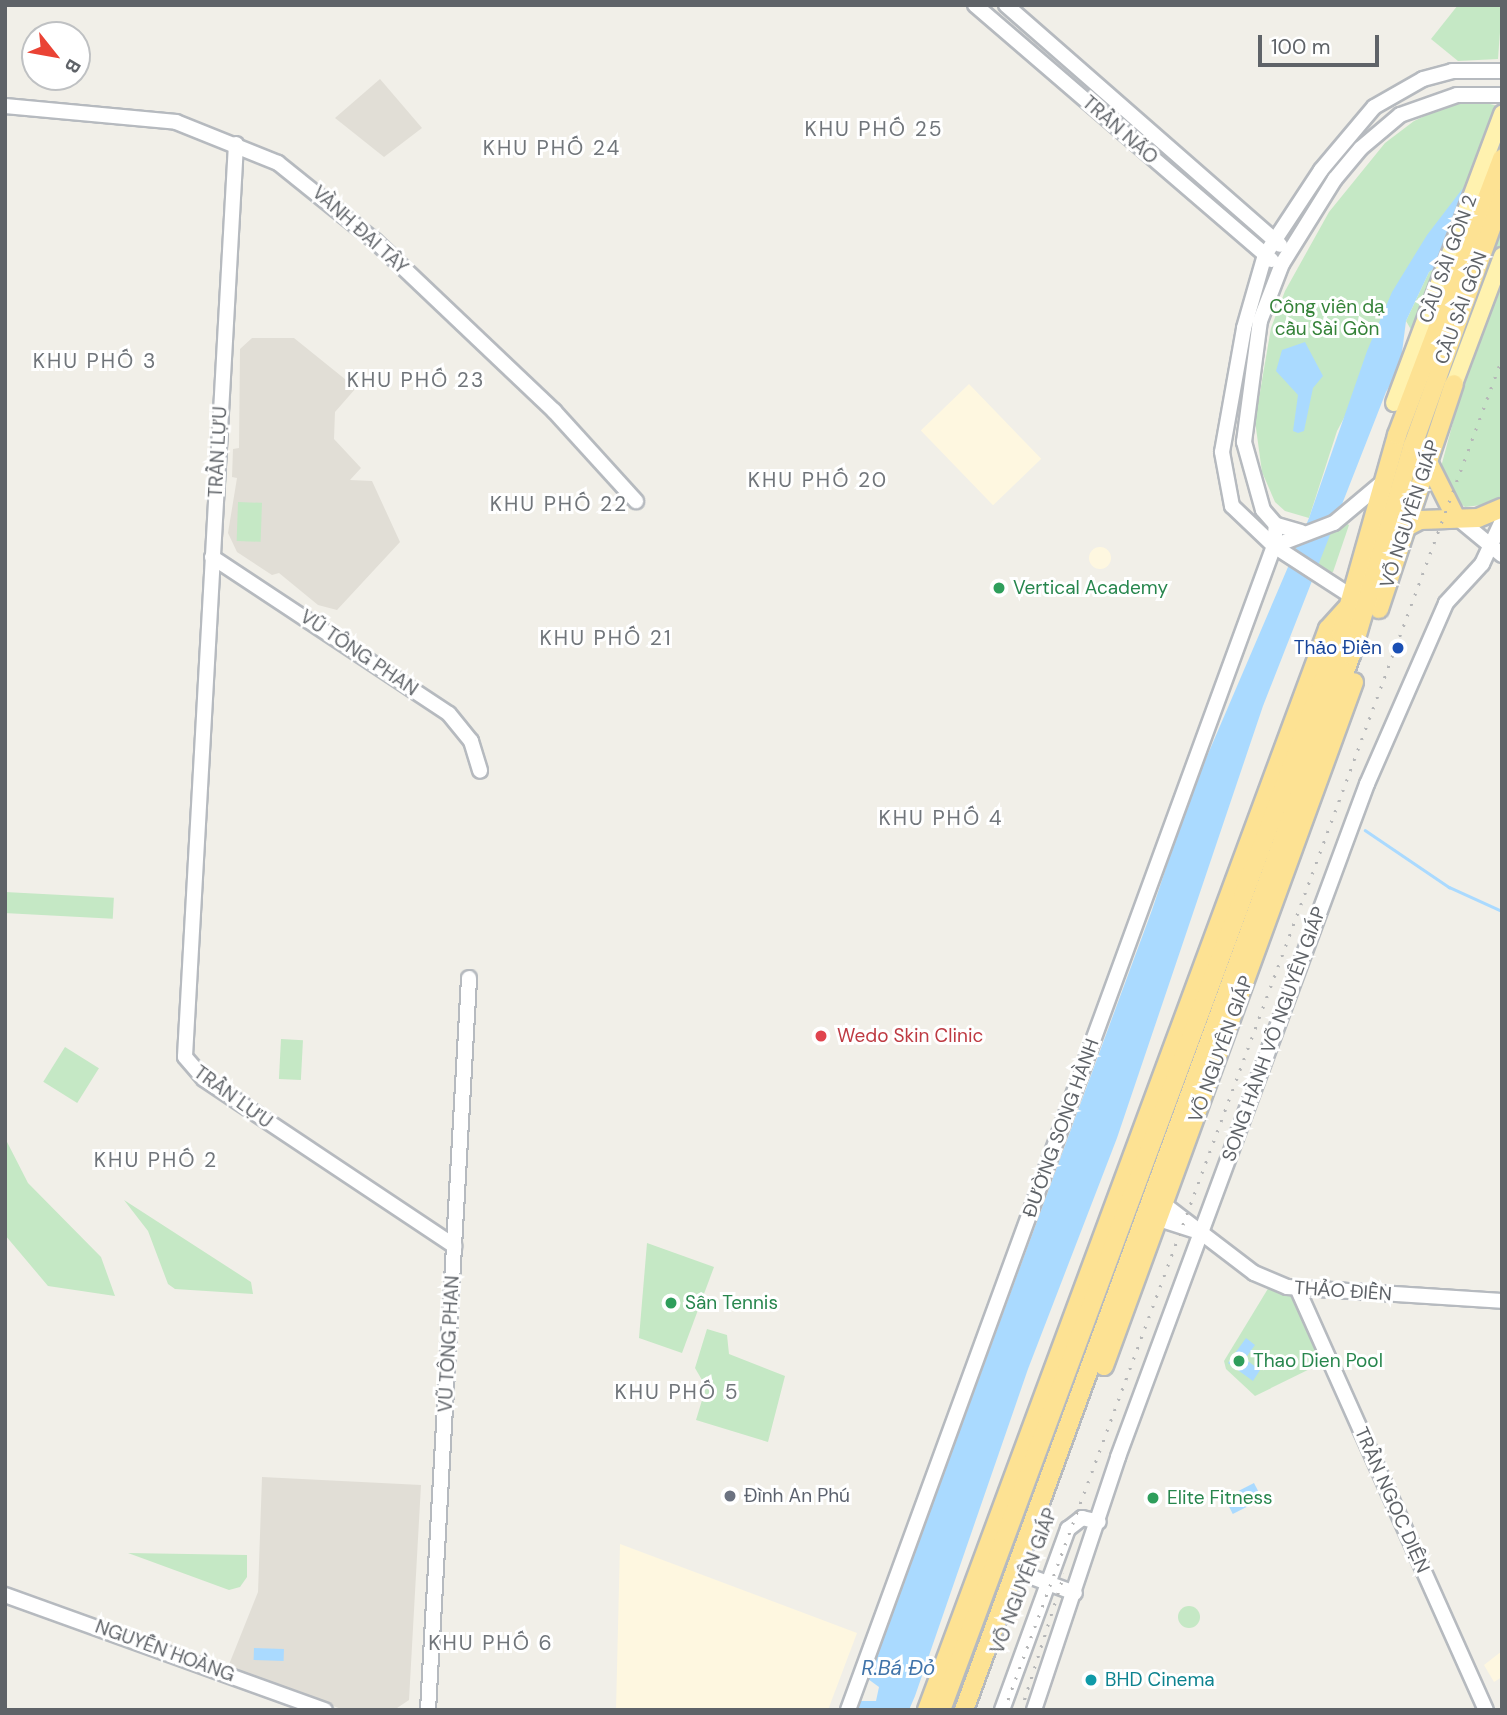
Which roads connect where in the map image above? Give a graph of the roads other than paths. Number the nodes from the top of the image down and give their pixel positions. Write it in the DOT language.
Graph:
graph roads {
  1 [pos="975,5"];
  2 [pos="1006,5"];
  3 [pos="1502,71"];
  4 [pos="1502,95"];
  5 [pos="5,106"];
  6 [pos="1502,114"];
  7 [pos="236,144"];
  8 [pos="1502,158"];
  9 [pos="1502,198"];
  10 [pos="1502,228"];
  11 [pos="1274,241"];
  12 [pos="1289,252"];
  13 [pos="1265,256"];
  14 [pos="1502,256"];
  15 [pos="1281,267"];
  16 [pos="1445,381"];
  17 [pos="1400,405"];
  18 [pos="1424,454"];
  19 [pos="1383,482"];
  20 [pos="636,502"];
  21 [pos="1502,508"];
  22 [pos="1455,516"];
  23 [pos="1502,521"];
  24 [pos="1276,525"];
  25 [pos="1404,529"];
  26 [pos="1301,532"];
  27 [pos="1386,536"];
  28 [pos="1274,546"];
  29 [pos="1498,550"];
  30 [pos="212,557"];
  31 [pos="1349,602"];
  32 [pos="480,771"];
  33 [pos="469,978"];
  34 [pos="1162,1212"];
  35 [pos="1201,1233"];
  36 [pos="454,1246"];
  37 [pos="1298,1290"];
  38 [pos="1502,1301"];
  39 [pos="1099,1522"];
  40 [pos="1026,1575"];
  41 [pos="1049,1584"];
  42 [pos="1074,1593"];
  43 [pos="5,1595"];
  44 [pos="325,1710"];
  45 [pos="428,1710"];
  46 [pos="848,1710"];
  47 [pos="927,1710"];
  48 [pos="941,1710"];
  49 [pos="964,1710"];
  50 [pos="976,1710"];
  51 [pos="1002,1710"];
  52 [pos="1034,1710"];
  53 [pos="1486,1710"];
  1 -- 13 [label="main road, TRẦN NÃO"];
  2 -- 11 [label="main road, TRẦN NÃO"];
  3 -- 11 [label="main road"];
  4 -- 12 [label="main road"];
  5 -- 7 [label="main road, VÀNH ĐAI TÂY"];
  6 -- 17 [label="main road, CẦU SÀI GÒN 2"];
  7 -- 20 [label="main road, VÀNH ĐAI TÂY"];
  7 -- 30 [label="main road, TRẦN LỰU"];
  8 -- 17 [label="highway, CẦU SÀI GÒN 2"];
  9 -- 16 [label="highway, CẦU SÀI GÒN"];
  10 -- 16 [label="highway, CẦU SÀI GÒN"];
  11 -- 12 [label="main road, TRẦN NÃO"];
  11 -- 13 [label="main road"];
  12 -- 15 [label="main road"];
  13 -- 15 [label="main road, TRẦN NÃO"];
  13 -- 28 [label="main road"];
  14 -- 16 [label="main road, CẦU SÀI GÒN"];
  15 -- 24 [label="main road"];
  16 -- 18 [label="highway, VÕ NGUYÊN GIÁP"];
  16 -- 27 [label="highway, VÕ NGUYÊN GIÁP"];
  17 -- 19 [label="highway, VÕ NGUYÊN GIÁP"];
  18 -- 22 [label="highway"];
  18 -- 25 [label="highway, VÕ NGUYÊN GIÁP"];
  18 -- 27 [label="highway, VÕ NGUYÊN GIÁP"];
  19 -- 26 [label="main road"];
  19 -- 31 [label="highway, VÕ NGUYÊN GIÁP"];
  21 -- 22 [label="highway"];
  22 -- 25 [label="highway"];
  22 -- 29 [label="main road"];
  23 -- 29 [label="main road, SONG HÀNH VÕ NGUYÊN GIÁP"];
  24 -- 26 [label="main road"];
  24 -- 28 [label="main road, ĐƯỜNG SONG HÀNH"];
  25 -- 27 [label="highway"];
  25 -- 34 [label="highway, VÕ NGUYÊN GIÁP"];
  26 -- 28 [label="main road"];
  27 -- 49 [label="highway, VÕ NGUYÊN GIÁP"];
  28 -- 31 [label="main road"];
  28 -- 46 [label="main road, ĐƯỜNG SONG HÀNH"];
  29 -- 35 [label="main road, SONG HÀNH VÕ NGUYÊN GIÁP"];
  30 -- 32 [label="main road, VŨ TÔNG PHAN"];
  30 -- 36 [label="main road, TRẦN LỰU"];
  31 -- 47 [label="highway, VÕ NGUYÊN GIÁP"];
  31 -- 48 [label="highway, VÕ NGUYÊN GIÁP"];
  33 -- 36 [label="main road, VŨ TÔNG PHAN"];
  34 -- 35 [label="main road, THẢO ĐIỀN"];
  34 -- 40 [label="highway, VÕ NGUYÊN GIÁP"];
  35 -- 37 [label="main road, THẢO ĐIỀN"];
  35 -- 39 [label="main road, SONG HÀNH VÕ NGUYÊN GIÁP"];
  36 -- 45 [label="main road, VŨ TÔNG PHAN"];
  37 -- 38 [label="main road, THẢO ĐIỀN"];
  37 -- 53 [label="main road, TRẦN NGỌC DIỆN"];
  39 -- 41 [label="main road"];
  39 -- 42 [label="main road, SONG HÀNH VÕ NGUYÊN GIÁP"];
  40 -- 41 [label="main road"];
  40 -- 50 [label="highway, VÕ NGUYÊN GIÁP"];
  41 -- 42 [label="main road"];
  41 -- 51 [label="main road"];
  42 -- 52 [label="main road, SONG HÀNH VÕ NGUYÊN GIÁP"];
  43 -- 44 [label="main road, NGUYỄN HOÀNG"];
}
